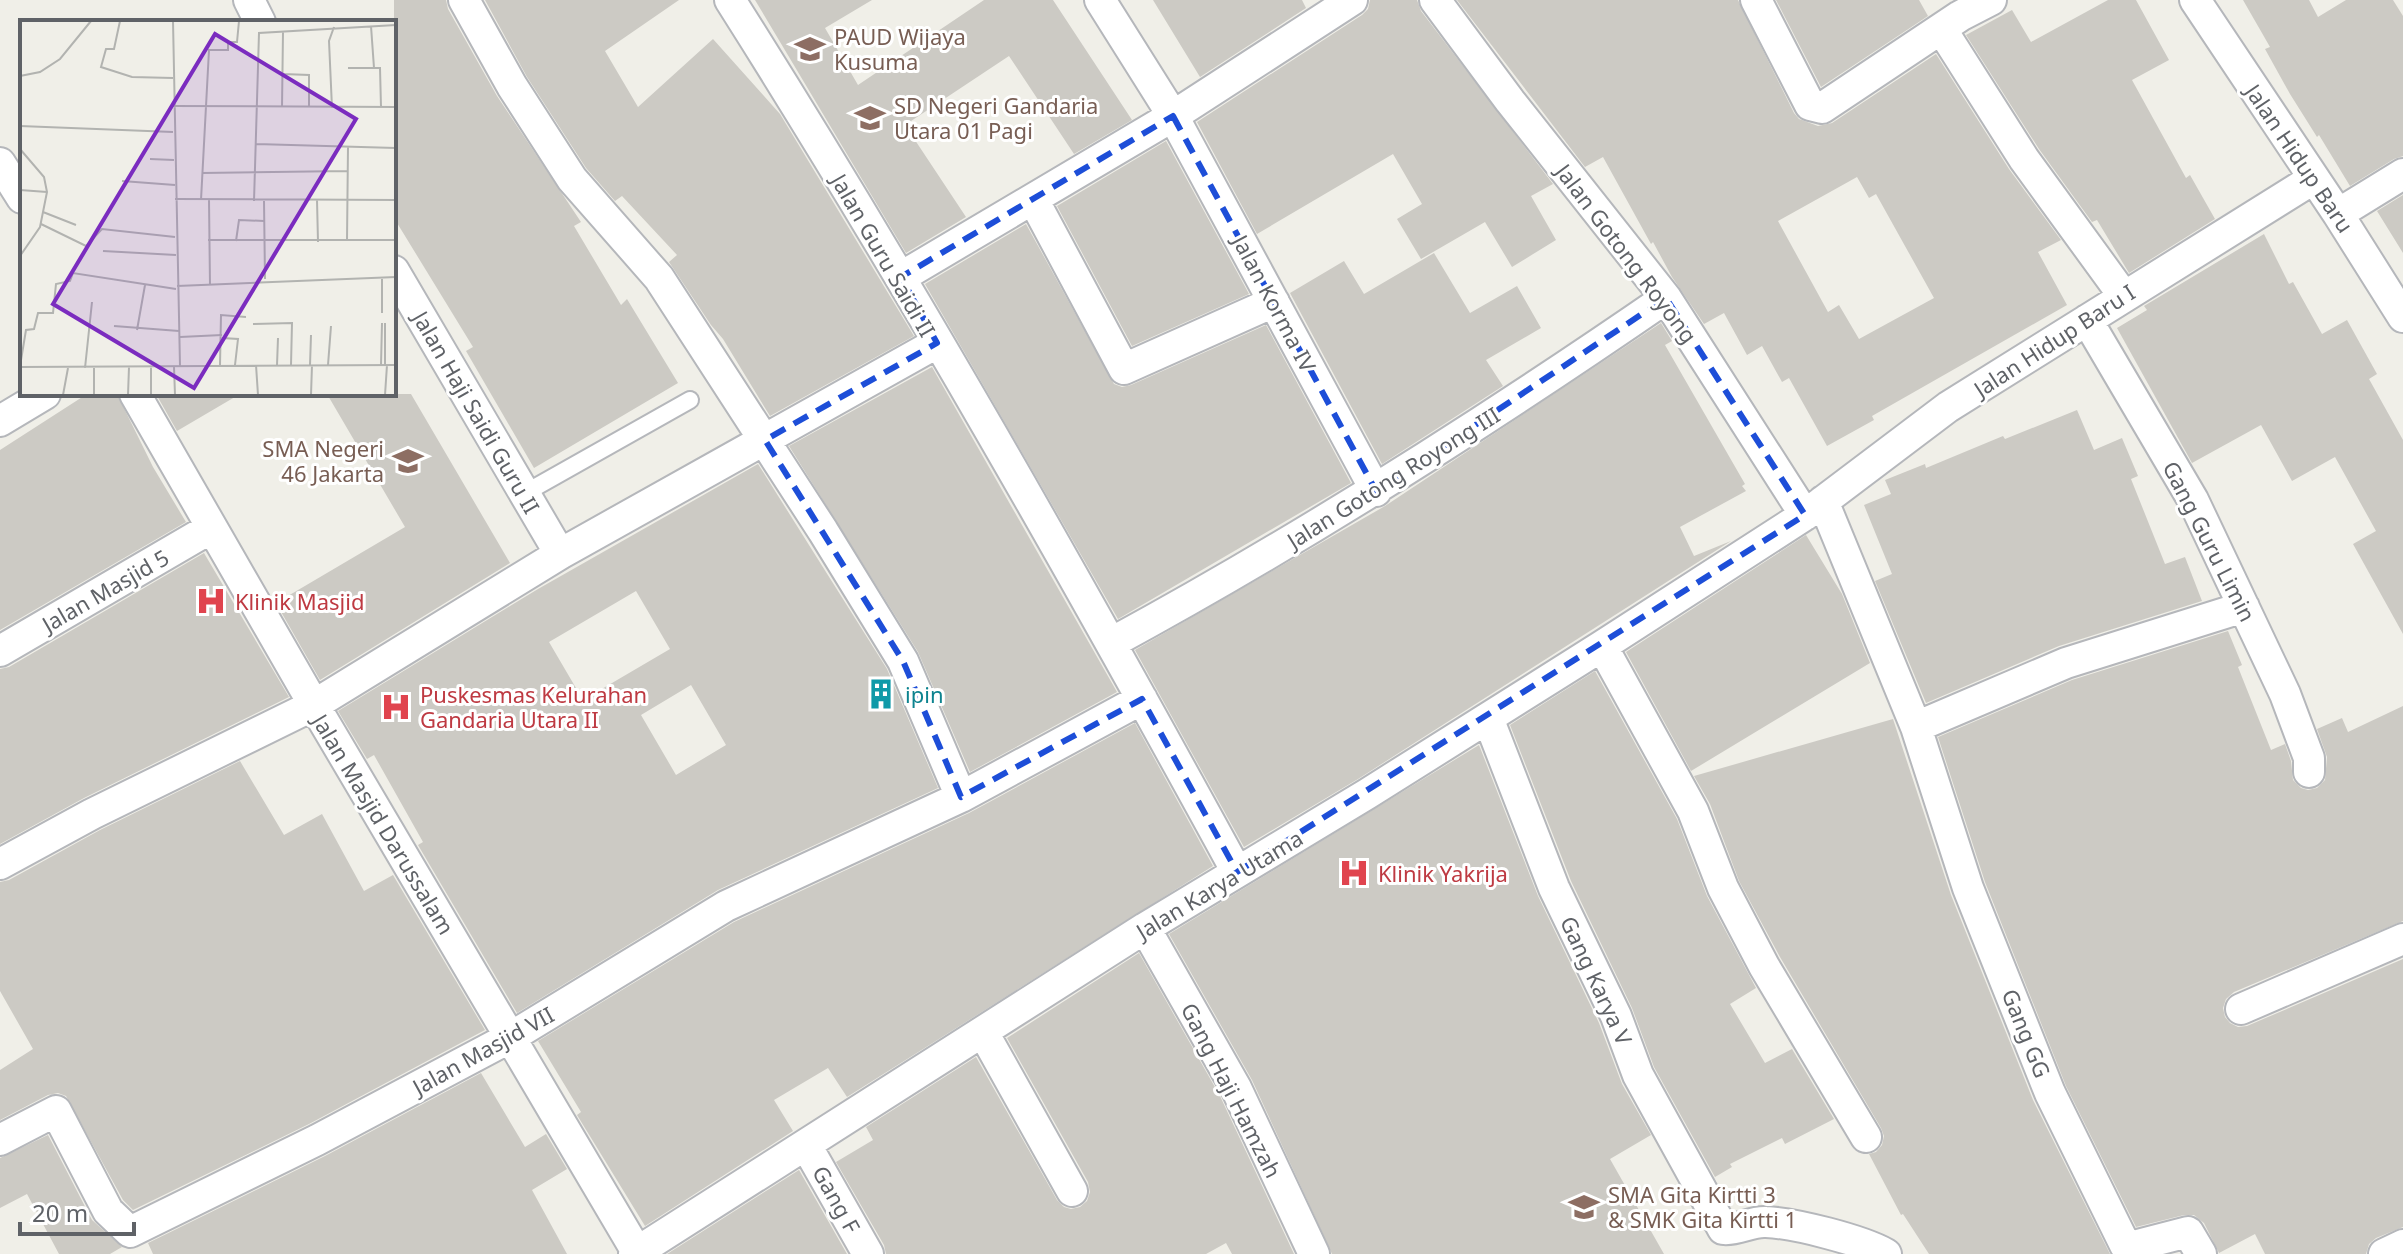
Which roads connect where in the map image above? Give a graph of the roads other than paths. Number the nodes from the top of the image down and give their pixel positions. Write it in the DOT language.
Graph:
graph roads {
  1 [pos="249,0"];
  2 [pos="464,0"];
  3 [pos="730,0"];
  4 [pos="1100,0"];
  5 [pos="1352,0"];
  6 [pos="1435,0"];
  7 [pos="1756,0"];
  8 [pos="1991,0"];
  9 [pos="2195,0"];
  10 [pos="1951,15"];
  11 [pos="259,20"];
  12 [pos="1173,116"];
  13 [pos="0,163"];
  14 [pos="2403,174"];
  15 [pos="2313,179"];
  16 [pos="20,196"];
  17 [pos="1033,199"];
  18 [pos="20,200"];
  19 [pos="0,210"];
  20 [pos="2338,214"];
  21 [pos="396,274"];
  22 [pos="901,277"];
  23 [pos="2123,295"];
  24 [pos="1666,298"];
  25 [pos="1274,302"];
  26 [pos="2403,317"];
  27 [pos="2087,320"];
  28 [pos="937,343"];
  29 [pos="42,396"];
  30 [pos="136,396"];
  31 [pos="690,400"];
  32 [pos="0,421"];
  33 [pos="765,440"];
  34 [pos="1376,491"];
  35 [pos="525,493"];
  36 [pos="1814,508"];
  37 [pos="211,528"];
  38 [pos="560,554"];
  39 [pos="2244,607"];
  40 [pos="1111,643"];
  41 [pos="1602,646"];
  42 [pos="0,651"];
  43 [pos="1142,699"];
  44 [pos="314,705"];
  45 [pos="1488,718"];
  46 [pos="1916,727"];
  47 [pos="2309,772"];
  48 [pos="961,797"];
  49 [pos="0,864"];
  50 [pos="1237,872"];
  51 [pos="1145,928"];
  52 [pos="2403,939"];
  53 [pos="2241,1009"];
  54 [pos="983,1032"];
  55 [pos="511,1037"];
  56 [pos="1866,1137"];
  57 [pos="0,1140"];
  58 [pos="806,1145"];
  59 [pos="1072,1191"];
  60 [pos="2403,1245"];
  61 [pos="636,1253"];
  62 [pos="868,1254"];
  63 [pos="1314,1254"];
  64 [pos="1886,1254"];
  65 [pos="2201,1254"];
  66 [pos="2384,1254"];
  1 -- 11 [label="street"];
  2 -- 33 [label="street"];
  3 -- 22 [label="street, Jalan Guru Saidi II"];
  4 -- 12 [label="street, Jalan Korma IV"];
  5 -- 12 [label="street"];
  6 -- 24 [label="street, Jalan Gotong Royong"];
  7 -- 10 [label="street"];
  8 -- 10 [label="street"];
  9 -- 15 [label="street, Jalan Hidup Baru"];
  10 -- 23 [label="street"];
  12 -- 17 [label="street"];
  12 -- 25 [label="street, Jalan Korma IV"];
  13 -- 16 [label="street"];
  14 -- 20 [label="street"];
  15 -- 20 [label="street, Jalan Hidup Baru"];
  15 -- 23 [label="street, Jalan Hidup Baru I"];
  17 -- 22 [label="street"];
  17 -- 25 [label="street"];
  18 -- 19 [label="street"];
  20 -- 26 [label="street, Jalan Hidup Baru"];
  21 -- 35 [label="street, Jalan Haji Saidi Guru II"];
  22 -- 28 [label="street, Jalan Guru Saidi II"];
  23 -- 27 [label="street, Jalan Hidup Baru I"];
  24 -- 34 [label="street, Jalan Gotong Royong III"];
  24 -- 36 [label="street, Jalan Gotong Royong"];
  25 -- 34 [label="street, Jalan Korma IV"];
  27 -- 36 [label="street, Jalan Hidup Baru I"];
  27 -- 39 [label="street, Gang Guru Limin"];
  28 -- 33 [label="street, Jalan Guru Saidi II"];
  28 -- 40 [label="street"];
  29 -- 32 [label="street"];
  30 -- 37 [label="street, Jalan Masjid Darussalam"];
  31 -- 35 [label="lane"];
  33 -- 38 [label="street, Jalan Guru Saidi II"];
  33 -- 48 [label="street"];
  34 -- 40 [label="street, Jalan Gotong Royong III"];
  35 -- 38 [label="street, Jalan Haji Saidi Guru II"];
  36 -- 41 [label="street, Jalan Karya Utama"];
  36 -- 46 [label="street, Jalan Gotong Royong"];
  37 -- 42 [label="street, Jalan Masjid 5"];
  37 -- 44 [label="street, Jalan Masjid Darussalam"];
  38 -- 44 [label="street, Jalan Guru Saidi II"];
  39 -- 46 [label="street"];
  39 -- 47 [label="street, Gang Guru Limin"];
  40 -- 43 [label="street"];
  41 -- 45 [label="street, Jalan Karya Utama"];
  41 -- 56 [label="street"];
  43 -- 48 [label="street, Jalan Masjid VII"];
  43 -- 50 [label="street"];
  44 -- 49 [label="street, Jalan Guru Saidi II"];
  44 -- 55 [label="street, Jalan Masjid Darussalam"];
  45 -- 50 [label="street, Jalan Karya Utama"];
  45 -- 64 [label="street, Gang Karya V"];
  46 -- 65 [label="street, Gang GG"];
  48 -- 55 [label="street, Jalan Masjid VII"];
  50 -- 51 [label="street, Jalan Karya Utama"];
  51 -- 54 [label="street, Jalan Karya Utama"];
  51 -- 63 [label="street, Gang Haji Hamzah"];
  52 -- 53 [label="street"];
  54 -- 58 [label="street, Jalan Karya Utama"];
  54 -- 59 [label="street"];
  55 -- 57 [label="street, Jalan Masjid VII"];
  55 -- 61 [label="street, Jalan Masjid Darussalam"];
  58 -- 61 [label="street, Jalan Karya Utama"];
  58 -- 62 [label="street, Gang F"];
  60 -- 66 [label="street"];
}
